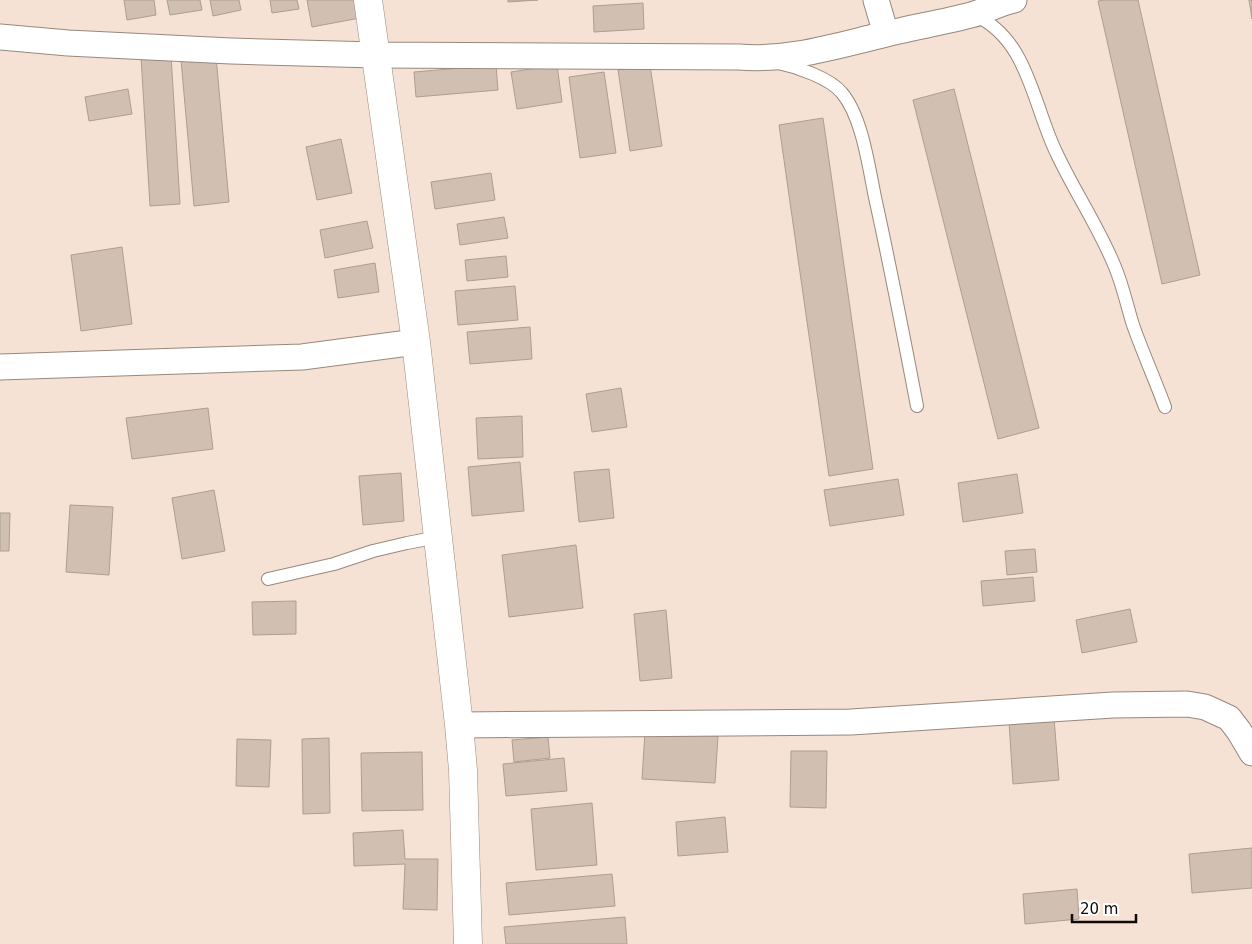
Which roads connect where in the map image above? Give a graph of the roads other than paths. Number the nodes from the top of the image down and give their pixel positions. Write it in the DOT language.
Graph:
graph roads {
  1 [pos="368,0"];
  2 [pos="876,0"];
  3 [pos="1014,0"];
  4 [pos="973,14"];
  5 [pos="886,34"];
  6 [pos="0,37"];
  7 [pos="375,54"];
  8 [pos="759,59"];
  9 [pos="416,342"];
  10 [pos="0,367"];
  11 [pos="917,406"];
  12 [pos="1166,407"];
  13 [pos="438,537"];
  14 [pos="268,578"];
  15 [pos="459,725"];
  16 [pos="1252,753"];
  17 [pos="468,944"];
  1 -- 7 [label="street"];
  2 -- 5 [label="street"];
  3 -- 4 [label="street"];
  4 -- 5 [label="street"];
  4 -- 12 [label="lane"];
  5 -- 8 [label="street"];
  6 -- 7 [label="street"];
  7 -- 8 [label="street"];
  7 -- 9 [label="street"];
  8 -- 11 [label="lane"];
  9 -- 10 [label="street"];
  9 -- 13 [label="street"];
  13 -- 14 [label="lane"];
  13 -- 15 [label="street"];
  15 -- 16 [label="street"];
  15 -- 17 [label="street"];
}
